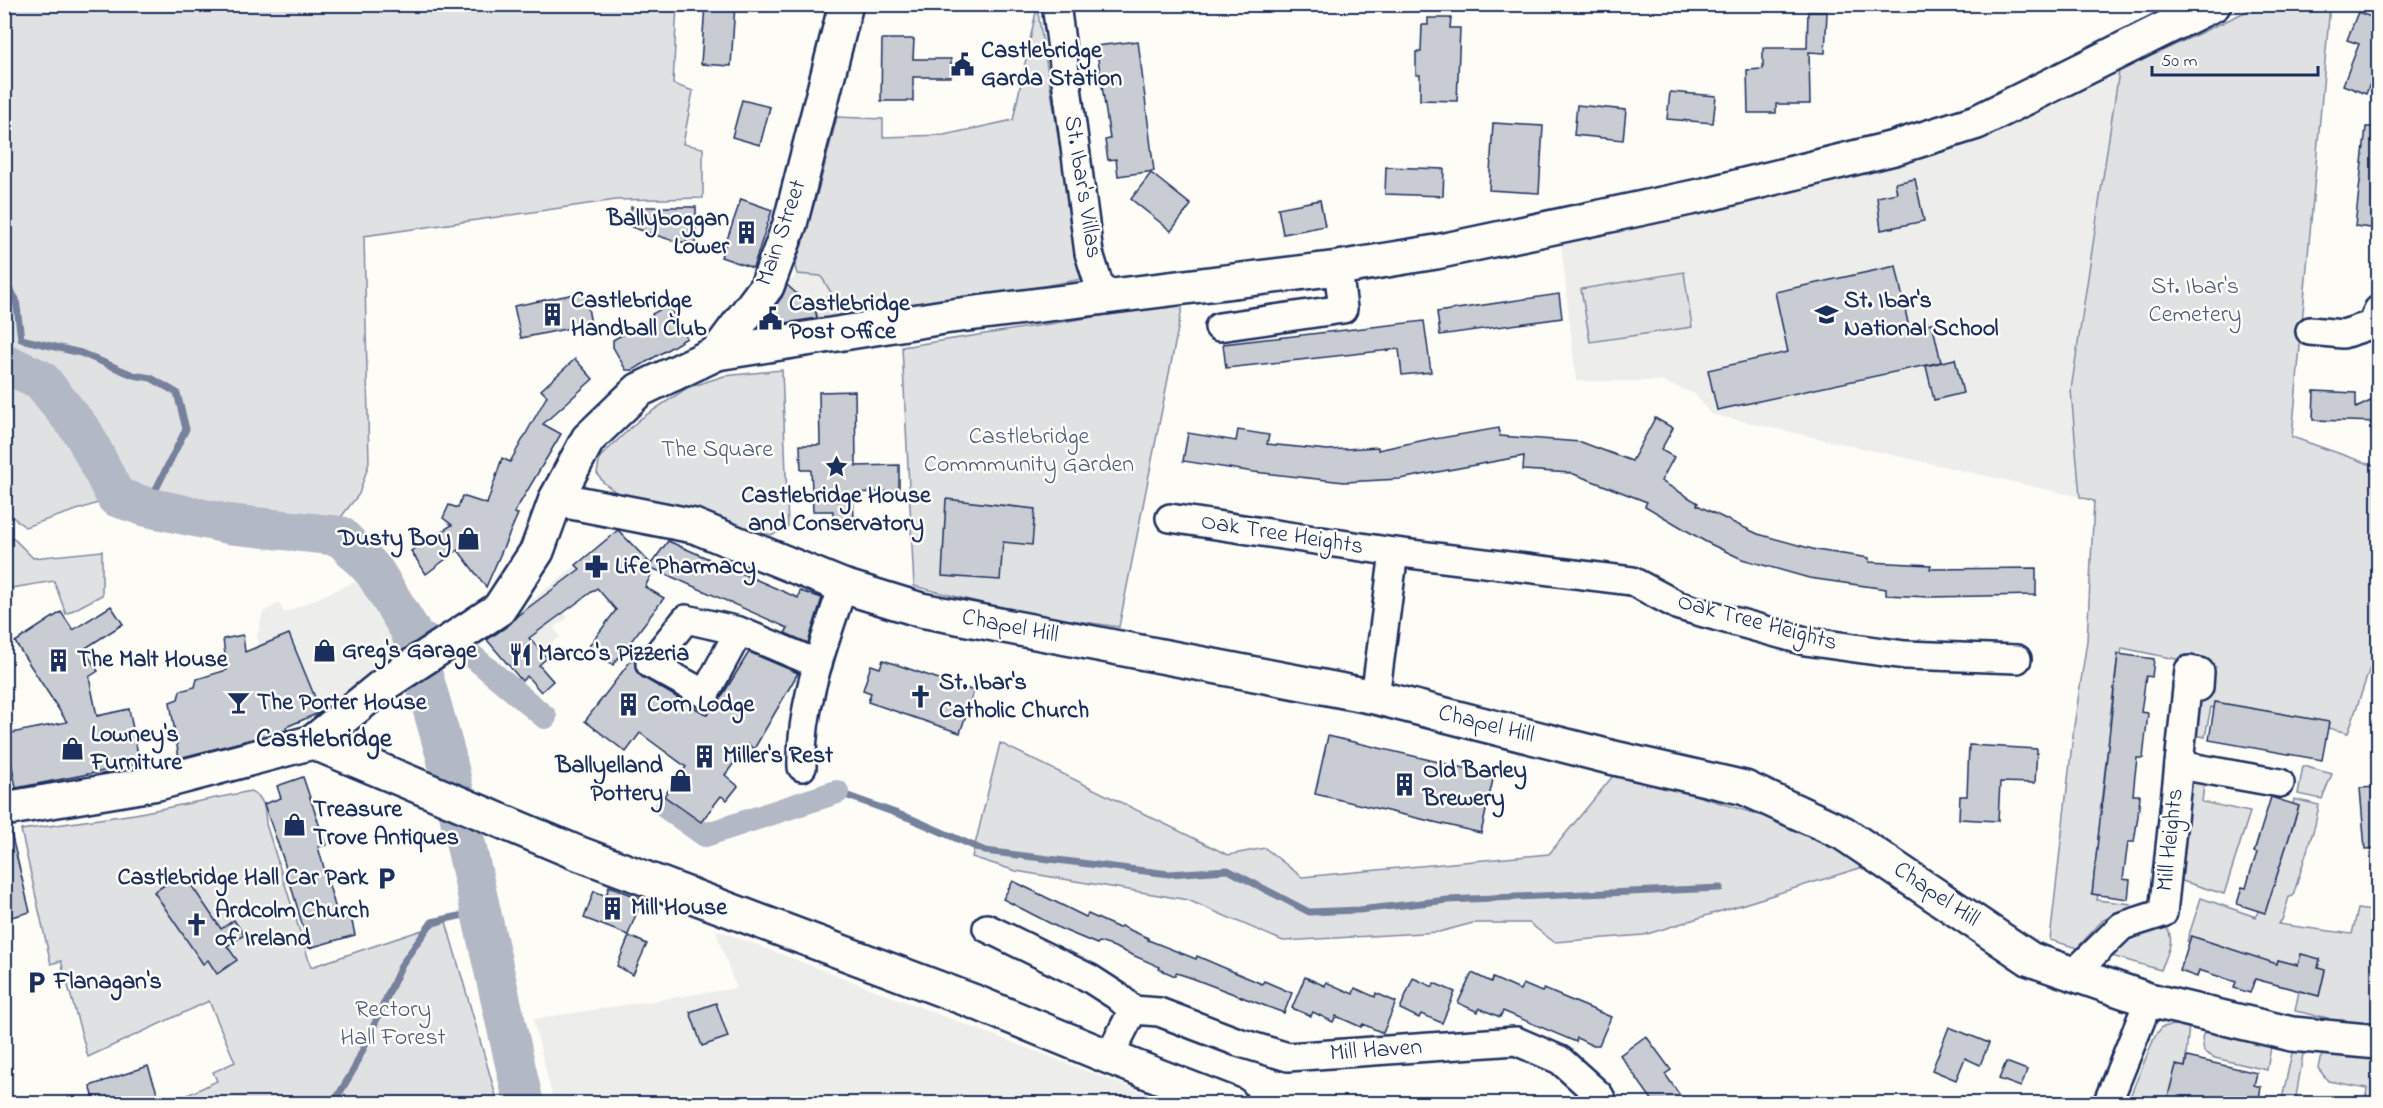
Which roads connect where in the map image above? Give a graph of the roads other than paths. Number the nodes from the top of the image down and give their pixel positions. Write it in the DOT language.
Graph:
graph roads {
  1 [pos="846,4"];
  2 [pos="1056,4"];
  3 [pos="2214,4"];
  4 [pos="1338,268"];
  5 [pos="1103,298"];
  6 [pos="2379,310"];
  7 [pos="1220,327"];
  8 [pos="2310,331"];
  9 [pos="717,353"];
  10 [pos="556,499"];
  11 [pos="1170,518"];
  12 [pos="1394,552"];
  13 [pos="843,586"];
  14 [pos="739,631"];
  15 [pos="2017,659"];
  16 [pos="818,664"];
  17 [pos="2187,685"];
  18 [pos="1375,697"];
  19 [pos="313,742"];
  20 [pos="2179,765"];
  21 [pos="802,767"];
  22 [pos="2280,783"];
  23 [pos="4,809"];
  24 [pos="987,928"];
  25 [pos="2074,973"];
  26 [pos="2149,1000"];
  27 [pos="1132,1010"];
  28 [pos="2379,1042"];
  29 [pos="1109,1057"];
  30 [pos="1231,1104"];
  31 [pos="1604,1104"];
  32 [pos="2107,1104"];
  1 -- 9 [label="street, Main Street"];
  2 -- 5 [label="street, St. Ibar's Villas"];
  3 -- 4 [label="street"];
  4 -- 5 [label="street"];
  4 -- 7 [label="street"];
  5 -- 9 [label="street"];
  6 -- 8 [label="street"];
  9 -- 10 [label="street, Main Street"];
  10 -- 13 [label="street, Chapel Hill"];
  10 -- 19 [label="street, Main Street"];
  11 -- 12 [label="street, Oak Tree Heights"];
  12 -- 15 [label="street, Oak Tree Heights"];
  12 -- 18 [label="street, Oak Tree Heights"];
  13 -- 16 [label="street"];
  13 -- 18 [label="street, Chapel Hill"];
  14 -- 16 [label="street"];
  16 -- 21 [label="street"];
  17 -- 20 [label="street, Mill Heights"];
  18 -- 25 [label="street, Chapel Hill"];
  19 -- 23 [label="street"];
  19 -- 29 [label="street"];
  20 -- 22 [label="street, Mill Heights"];
  20 -- 25 [label="street, Mill Heights"];
  24 -- 27 [label="street"];
  25 -- 26 [label="street, Chapel Hill"];
  26 -- 28 [label="street, Chapel Hill"];
  26 -- 32 [label="street"];
  27 -- 29 [label="street"];
  27 -- 31 [label="street, Mill Haven"];
  29 -- 30 [label="street"];
}
